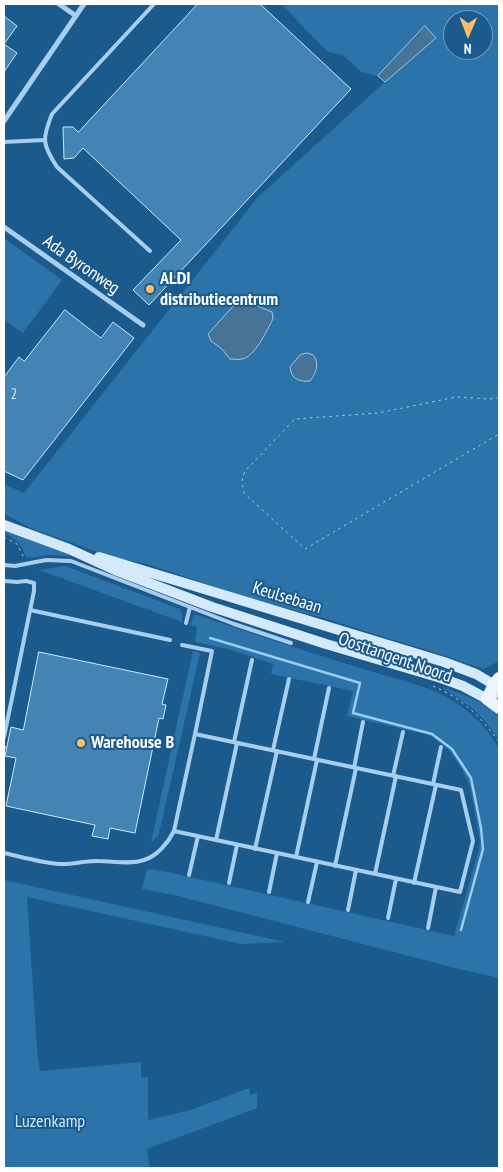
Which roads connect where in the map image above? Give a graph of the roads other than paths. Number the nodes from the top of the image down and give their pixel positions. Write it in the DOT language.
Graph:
graph roads {
  1 [pos="59,4"];
  2 [pos="84,4"];
  3 [pos="154,4"];
  4 [pos="76,16"];
  5 [pos="4,121"];
  6 [pos="44,140"];
  7 [pos="4,142"];
  8 [pos="4,227"];
  9 [pos="150,251"];
  10 [pos="143,325"];
  11 [pos="4,520"];
  12 [pos="4,525"];
  13 [pos="29,534"];
  14 [pos="69,549"];
  15 [pos="4,565"];
  16 [pos="4,581"];
  17 [pos="190,607"];
  18 [pos="30,610"];
  19 [pos="186,623"];
  20 [pos="170,640"];
  21 [pos="291,643"];
  22 [pos="182,645"];
  23 [pos="252,660"];
  24 [pos="289,680"];
  25 [pos="498,685"];
  26 [pos="329,688"];
  27 [pos="487,699"];
  28 [pos="499,708"];
  29 [pos="363,722"];
  30 [pos="403,732"];
  31 [pos="194,734"];
  32 [pos="4,737"];
  33 [pos="236,742"];
  34 [pos="441,747"];
  35 [pos="275,751"];
  36 [pos="315,759"];
  37 [pos="355,768"];
  38 [pos="394,776"];
  39 [pos="434,785"];
  40 [pos="174,831"];
  41 [pos="198,836"];
  42 [pos="216,840"];
  43 [pos="237,845"];
  44 [pos="256,849"];
  45 [pos="4,853"];
  46 [pos="277,854"];
  47 [pos="296,857"];
  48 [pos="317,862"];
  49 [pos="335,866"];
  50 [pos="356,870"];
  51 [pos="375,874"];
  52 [pos="189,875"];
  53 [pos="396,879"];
  54 [pos="229,883"];
  55 [pos="414,883"];
  56 [pos="436,887"];
  57 [pos="269,892"];
  58 [pos="308,902"];
  59 [pos="348,910"];
  60 [pos="388,918"];
  61 [pos="428,928"];
  1 -- 4 [label="street"];
  2 -- 4 [label="street"];
  3 -- 6 [label="lane"];
  4 -- 5 [label="street"];
  6 -- 7 [label="lane"];
  6 -- 9 [label="lane"];
  8 -- 10 [label="street, Ada Byronweg"];
  11 -- 13 [label="main road, Keulsebaan"];
  12 -- 13 [label="main road, Keulsebaan"];
  13 -- 14 [label="main road, Keulsebaan"];
  14 -- 25 [label="main road, Keulsebaan"];
  14 -- 27 [label="main road, Keulsebaan"];
  15 -- 17 [label="lane"];
  16 -- 18 [label="lane"];
  17 -- 19 [label="lane"];
  17 -- 21 [label="lane"];
  18 -- 20 [label="lane"];
  18 -- 32 [label="lane"];
  22 -- 31 [label="lane"];
  23 -- 33 [label="lane"];
  24 -- 35 [label="lane"];
  25 -- 27 [label="main road"];
  26 -- 36 [label="lane"];
  27 -- 28 [label="main road"];
  29 -- 37 [label="lane"];
  30 -- 38 [label="lane"];
  31 -- 33 [label="lane"];
  31 -- 40 [label="lane"];
  33 -- 35 [label="lane"];
  33 -- 42 [label="lane"];
  34 -- 39 [label="lane"];
  35 -- 36 [label="lane"];
  35 -- 44 [label="lane"];
  36 -- 37 [label="lane"];
  36 -- 47 [label="lane"];
  37 -- 38 [label="lane"];
  37 -- 49 [label="lane"];
  38 -- 39 [label="lane"];
  38 -- 51 [label="lane"];
  39 -- 55 [label="lane"];
  39 -- 56 [label="lane"];
  40 -- 41 [label="lane"];
  40 -- 45 [label="lane"];
  41 -- 42 [label="lane"];
  41 -- 52 [label="lane"];
  42 -- 43 [label="lane"];
  43 -- 44 [label="lane"];
  43 -- 54 [label="lane"];
  44 -- 46 [label="lane"];
  46 -- 47 [label="lane"];
  46 -- 57 [label="lane"];
  47 -- 48 [label="lane"];
  48 -- 49 [label="lane"];
  48 -- 58 [label="lane"];
  49 -- 50 [label="lane"];
  50 -- 51 [label="lane"];
  50 -- 59 [label="lane"];
  51 -- 53 [label="lane"];
  53 -- 55 [label="lane"];
  53 -- 60 [label="lane"];
  55 -- 56 [label="lane"];
  56 -- 61 [label="lane"];
}
